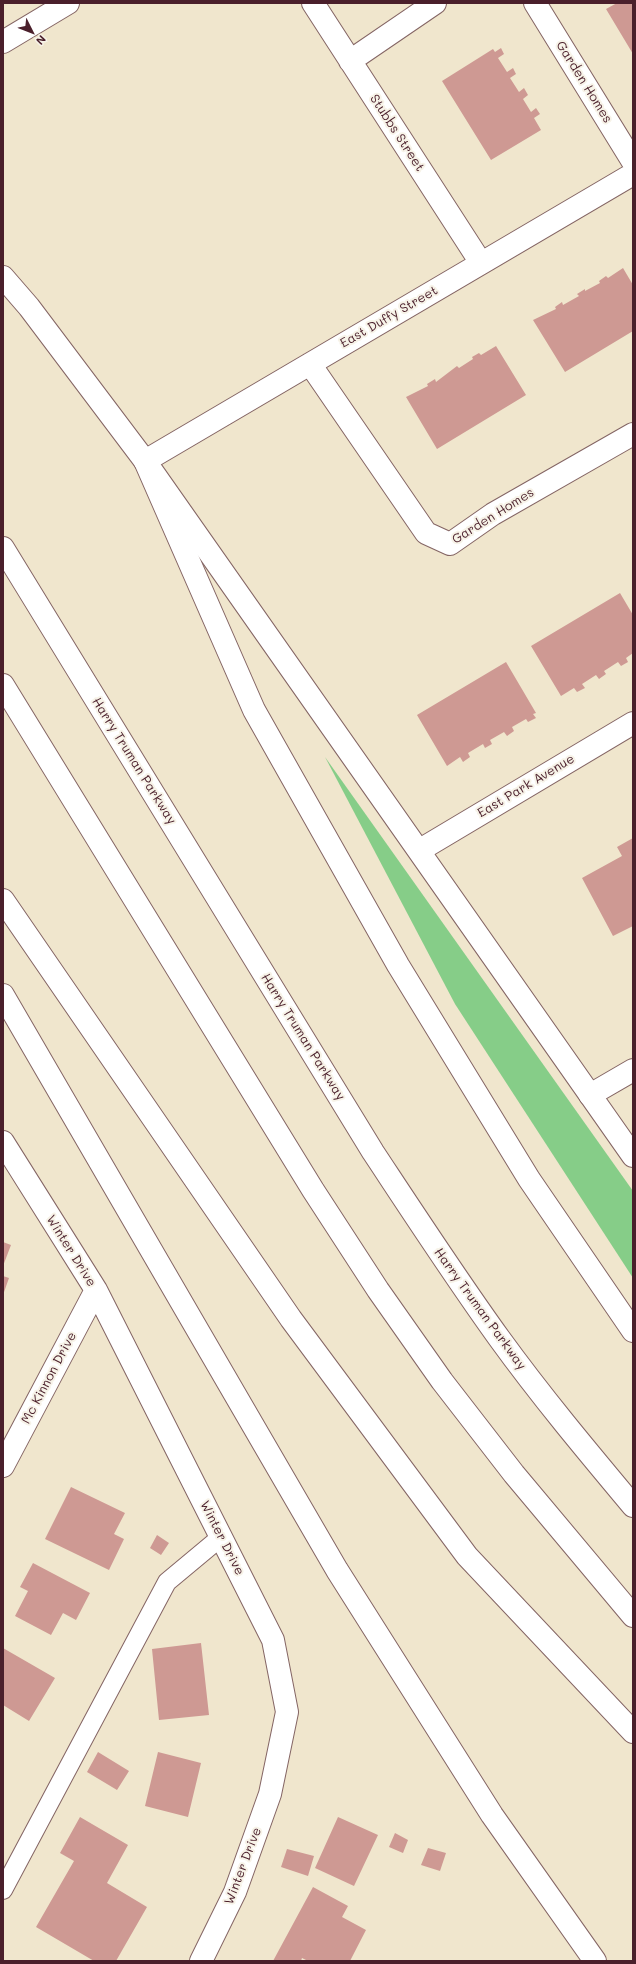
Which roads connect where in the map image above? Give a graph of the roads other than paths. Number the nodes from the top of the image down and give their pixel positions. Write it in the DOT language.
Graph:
graph roads {
  1 [pos="68,3"];
  2 [pos="313,3"];
  3 [pos="435,3"];
  4 [pos="535,3"];
  5 [pos="3,42"];
  6 [pos="350,60"];
  7 [pos="633,162"];
  8 [pos="633,174"];
  9 [pos="481,263"];
  10 [pos="3,277"];
  11 [pos="310,364"];
  12 [pos="633,434"];
  13 [pos="145,461"];
  14 [pos="3,548"];
  15 [pos="3,685"];
  16 [pos="633,723"];
  17 [pos="420,850"];
  18 [pos="3,900"];
  19 [pos="3,994"];
  20 [pos="633,1070"];
  21 [pos="590,1095"];
  22 [pos="3,1142"];
  23 [pos="633,1156"];
  24 [pos="96,1290"];
  25 [pos="633,1331"];
  26 [pos="3,1466"];
  27 [pos="633,1506"];
  28 [pos="221,1537"];
  29 [pos="633,1616"];
  30 [pos="633,1732"];
  31 [pos="3,1890"];
  32 [pos="201,1961"];
  33 [pos="595,1961"];
  1 -- 5 [label="main road"];
  2 -- 6 [label="main road, Stubbs Street"];
  3 -- 6 [label="main road"];
  4 -- 7 [label="main road, Garden Homes"];
  6 -- 9 [label="main road, Stubbs Street"];
  8 -- 9 [label="main road, East Duffy Street"];
  9 -- 11 [label="main road, East Duffy Street"];
  10 -- 13 [label="main road"];
  11 -- 12 [label="main road, Garden Homes"];
  11 -- 13 [label="main road, East Duffy Street"];
  13 -- 17 [label="main road"];
  13 -- 25 [label="main road"];
  14 -- 27 [label="main road, Harry Truman Parkway"];
  15 -- 29 [label="main road"];
  16 -- 17 [label="main road, East Park Avenue"];
  17 -- 21 [label="main road"];
  18 -- 30 [label="main road"];
  19 -- 33 [label="main road"];
  20 -- 21 [label="main road"];
  21 -- 23 [label="main road"];
  22 -- 24 [label="main road, Winter Drive"];
  24 -- 26 [label="main road, Mc Kinnon Drive"];
  24 -- 28 [label="main road, Winter Drive"];
  28 -- 31 [label="lane"];
  28 -- 32 [label="main road, Winter Drive"];
}
